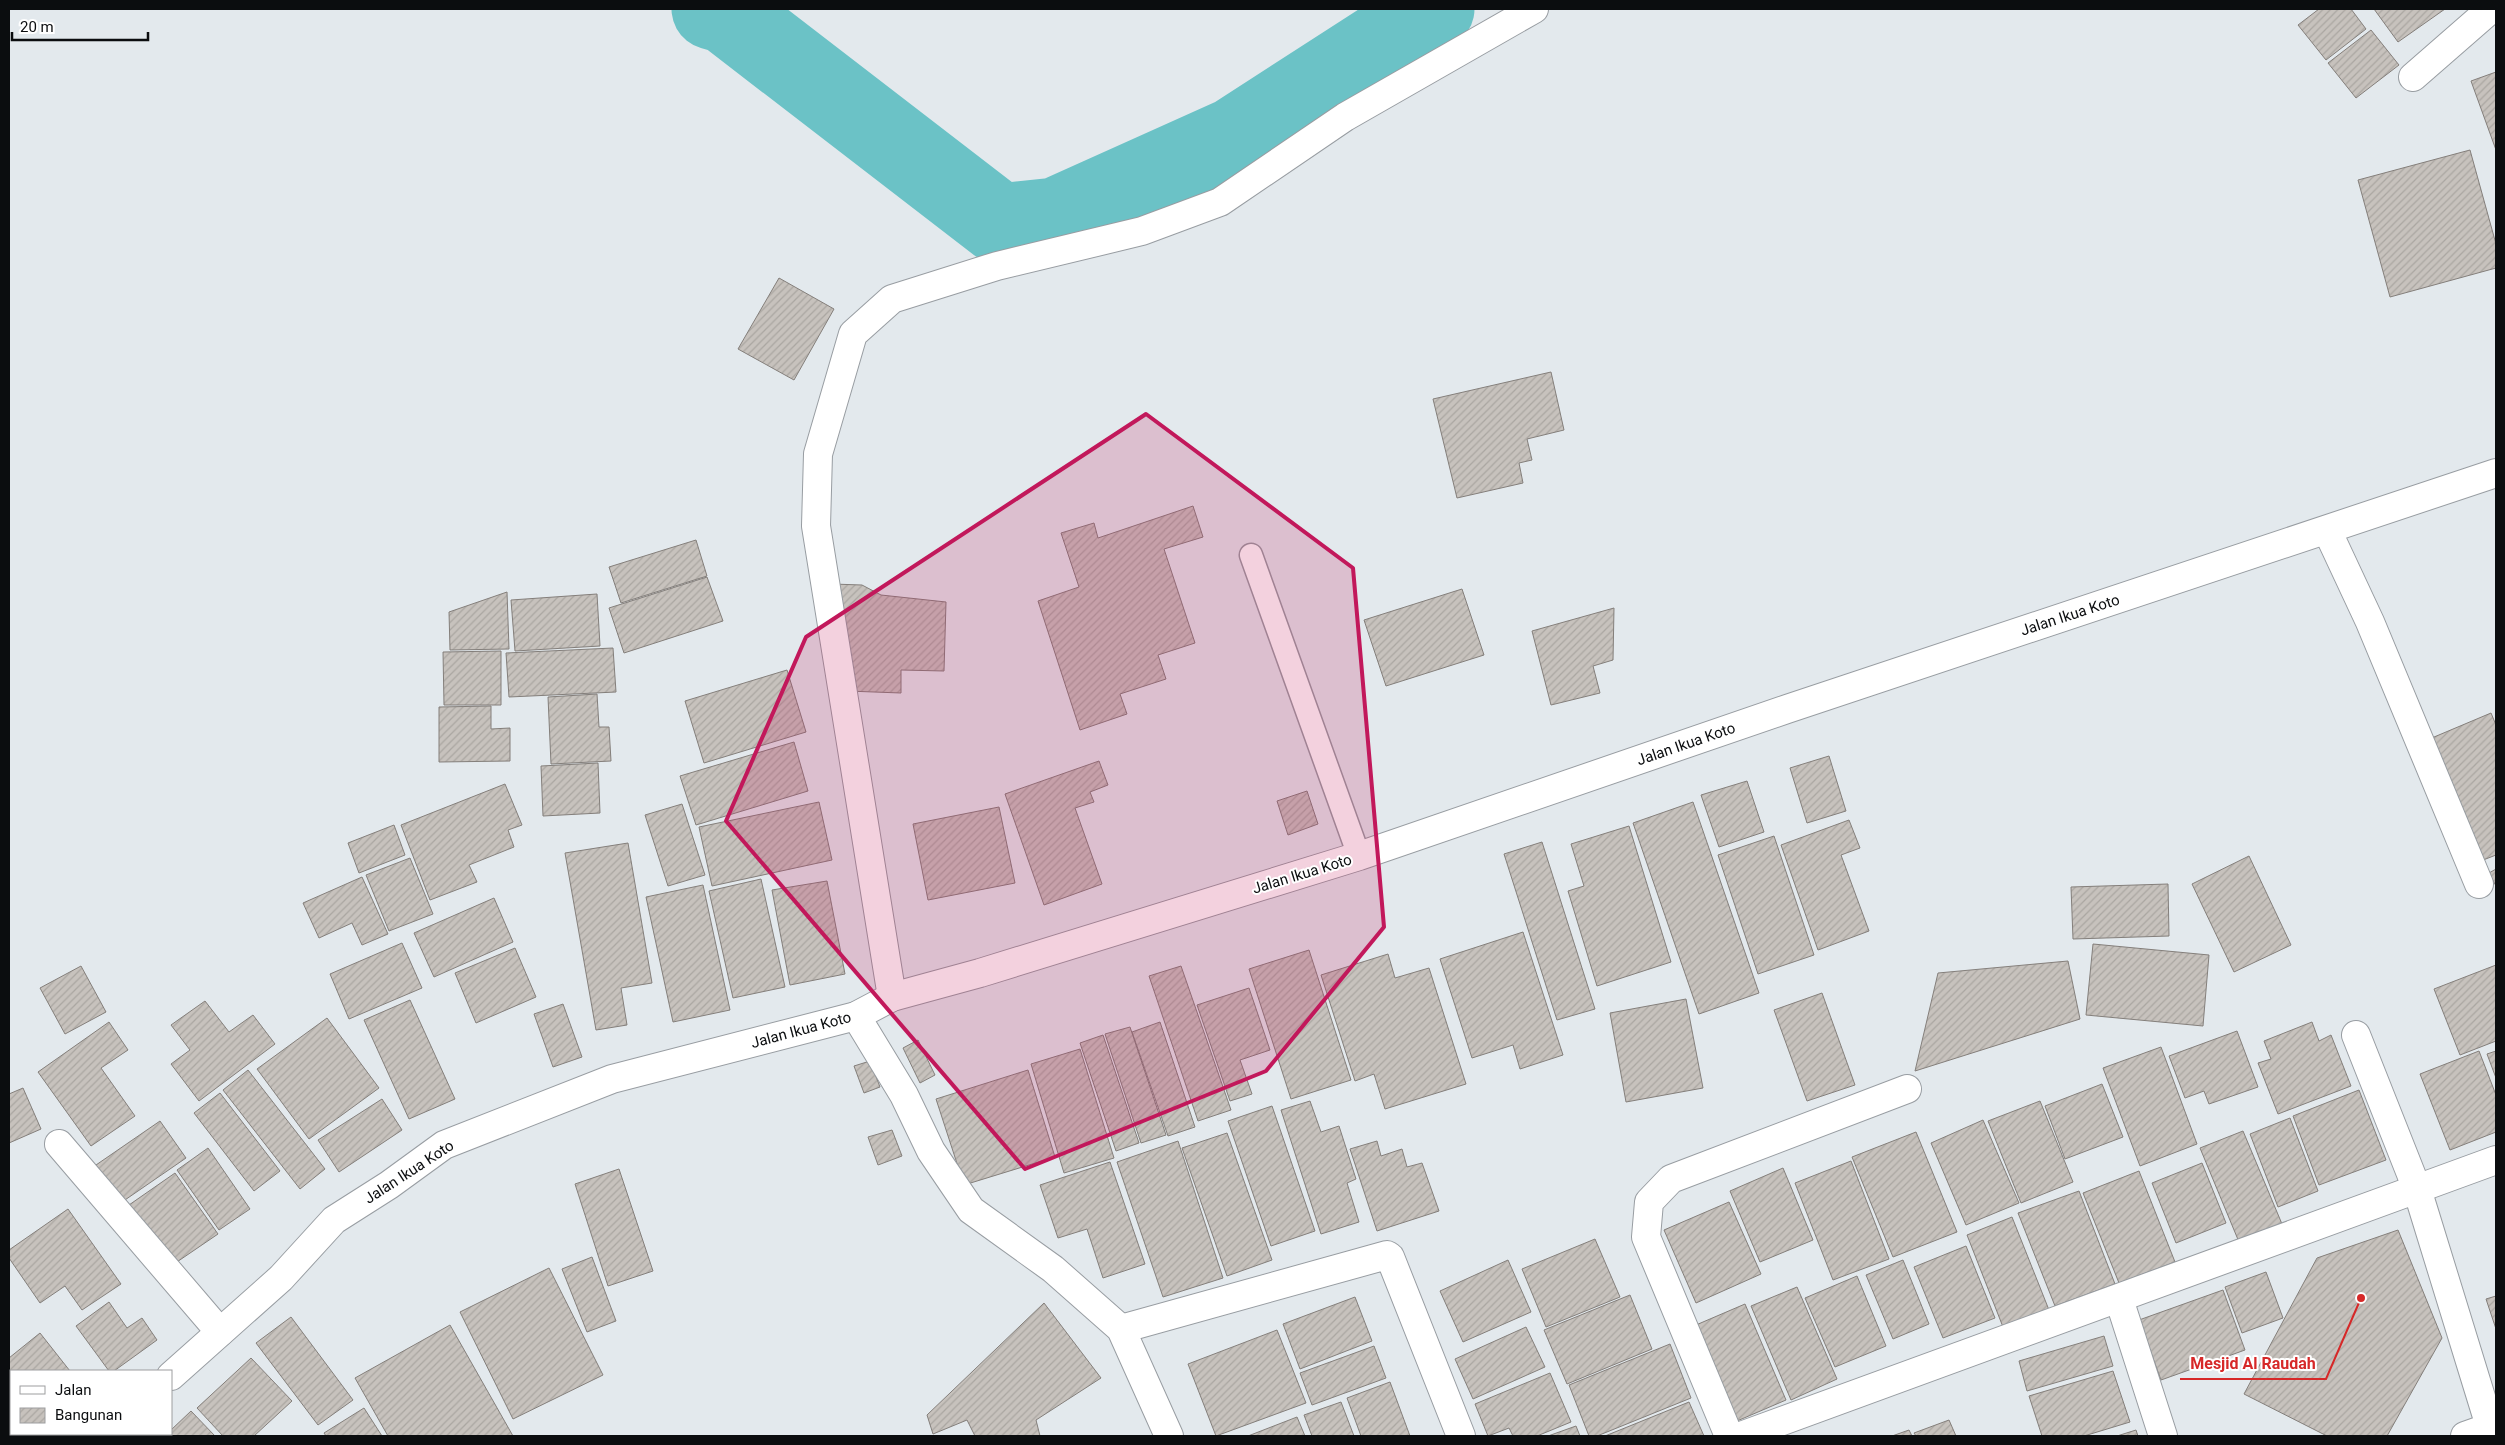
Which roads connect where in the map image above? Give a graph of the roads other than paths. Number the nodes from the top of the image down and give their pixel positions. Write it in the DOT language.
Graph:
graph roads {
  1 [pos="1534,9"];
  2 [pos="2490,9"];
  3 [pos="2413,77"];
  4 [pos="2496,473"];
  5 [pos="2327,530"];
  6 [pos="1251,556"];
  7 [pos="1358,856"];
  8 [pos="2478,884"];
  9 [pos="892,997"];
  10 [pos="856,1016"];
  11 [pos="2356,1035"];
  12 [pos="1908,1088"];
  13 [pos="59,1144"];
  14 [pos="2496,1160"];
  15 [pos="2417,1189"];
  16 [pos="2119,1298"];
  17 [pos="1121,1329"];
  18 [pos="220,1332"];
  19 [pos="172,1375"];
  20 [pos="2486,1431"];
  21 [pos="1169,1436"];
  22 [pos="1461,1436"];
  23 [pos="1729,1436"];
  24 [pos="1741,1436"];
  25 [pos="2163,1436"];
  1 -- 9 [label="street"];
  2 -- 3 [label="street"];
  4 -- 5 [label="street, Jalan Ikua Koto"];
  5 -- 7 [label="street, Jalan Ikua Koto"];
  5 -- 8 [label="street"];
  6 -- 7 [label="lane"];
  7 -- 9 [label="street, Jalan Ikua Koto"];
  9 -- 10 [label="street, Jalan Ikua Koto"];
  10 -- 17 [label="street"];
  10 -- 18 [label="street, Jalan Ikua Koto"];
  11 -- 15 [label="street"];
  12 -- 23 [label="street"];
  13 -- 18 [label="street"];
  14 -- 15 [label="street"];
  15 -- 16 [label="street"];
  15 -- 20 [label="street"];
  16 -- 24 [label="street"];
  16 -- 25 [label="street"];
  17 -- 21 [label="street"];
  17 -- 22 [label="street"];
  18 -- 19 [label="street, Jalan Ikua Koto"];
}
